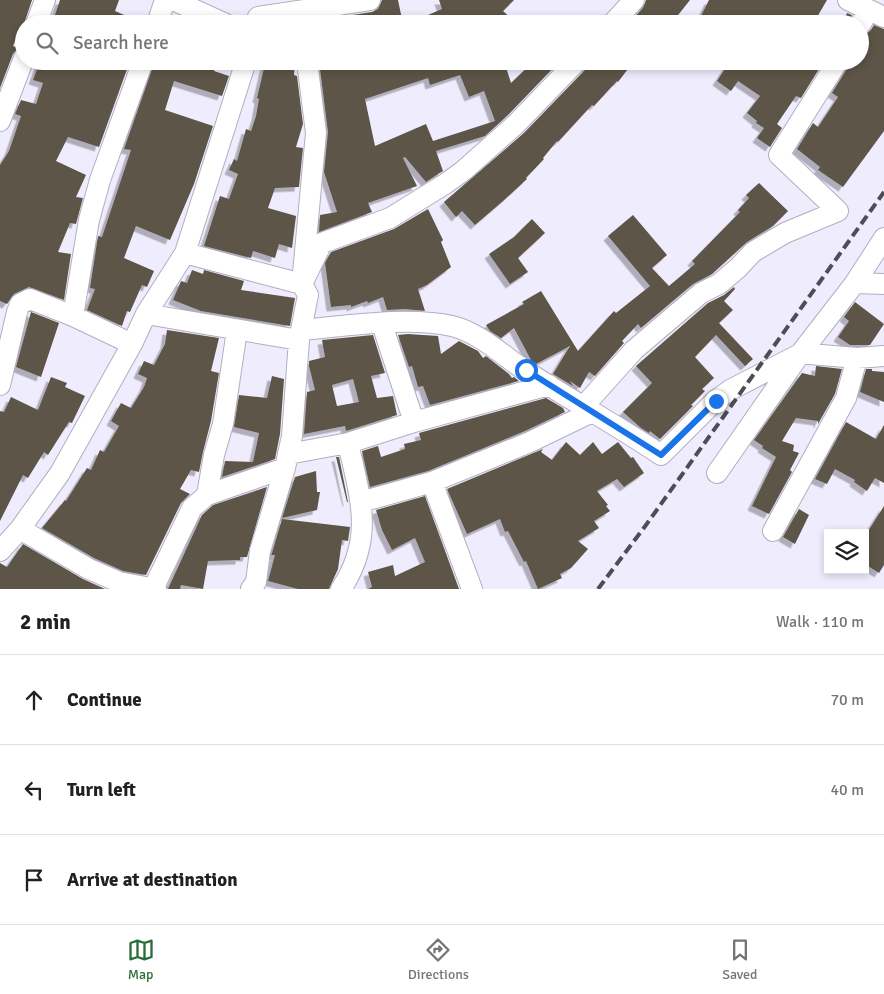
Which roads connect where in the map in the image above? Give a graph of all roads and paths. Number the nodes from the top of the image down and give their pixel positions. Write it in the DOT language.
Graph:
graph roads {
  1 [pos="45,0"];
  2 [pos="165,0"];
  3 [pos="173,0"];
  4 [pos="370,0"];
  5 [pos="634,0"];
  6 [pos="848,0"];
  7 [pos="39,15"];
  8 [pos="160,15"];
  9 [pos="206,15"];
  10 [pos="307,15"];
  11 [pos="620,15"];
  12 [pos="867,15"];
  13 [pos="19,70"];
  14 [pos="140,70"];
  15 [pos="243,70"];
  16 [pos="308,70"];
  17 [pos="568,70"];
  18 [pos="832,70"];
  19 [pos="0,121"];
  20 [pos="884,238"];
  21 [pos="185,253"];
  22 [pos="855,283"];
  23 [pos="302,284"];
  24 [pos="884,284"];
  25 [pos="146,314"];
  26 [pos="73,316"];
  27 [pos="382,324"];
  28 [pos="237,330"];
  29 [pos="300,335"];
  30 [pos="132,344"];
  31 [pos="800,354"];
  32 [pos="884,356"];
  33 [pos="857,358"];
  34 [pos="0,385"];
  35 [pos="549,385"];
  36 [pos="587,410"];
  37 [pos="414,422"];
  38 [pos="348,443"];
  39 [pos="287,461"];
  40 [pos="717,473"];
  41 [pos="432,482"];
  42 [pos="207,495"];
  43 [pos="361,502"];
  44 [pos="20,529"];
  45 [pos="773,531"];
  46 [pos="0,551"];
  47 [pos="154,589"];
  48 [pos="251,589"];
  49 [pos="341,589"];
  50 [pos="472,589"];
  1 -- 7 [label="street"];
  2 -- 8 [label="street"];
  3 -- 9 [label="street"];
  4 -- 10 [label="street"];
  5 -- 11 [label="street"];
  6 -- 12 [label="street"];
  13 -- 19 [label="street"];
  14 -- 26 [label="street"];
  15 -- 21 [label="street"];
  16 -- 23 [label="street"];
  17 -- 23 [label="street"];
  18 -- 36 [label="street"];
  20 -- 22 [label="street"];
  21 -- 23 [label="street"];
  21 -- 25 [label="street"];
  22 -- 24 [label="street"];
  22 -- 31 [label="street"];
  23 -- 29 [label="street"];
  25 -- 28 [label="street"];
  25 -- 30 [label="street"];
  26 -- 30 [label="street"];
  26 -- 34 [label="street"];
  27 -- 29 [label="street"];
  27 -- 35 [label="street"];
  27 -- 37 [label="street"];
  28 -- 29 [label="street"];
  28 -- 42 [label="street"];
  29 -- 39 [label="street"];
  30 -- 44 [label="street"];
  31 -- 33 [label="street"];
  31 -- 36 [label="street"];
  31 -- 40 [label="street"];
  32 -- 33 [label="street"];
  33 -- 45 [label="street"];
  35 -- 36 [label="street"];
  35 -- 37 [label="street"];
  36 -- 41 [label="street"];
  37 -- 38 [label="street"];
  38 -- 39 [label="street"];
  38 -- 43 [label="street"];
  39 -- 42 [label="street"];
  39 -- 48 [label="street"];
  41 -- 43 [label="street"];
  41 -- 50 [label="street"];
  42 -- 47 [label="street"];
  43 -- 49 [label="street"];
  44 -- 46 [label="street"];
  44 -- 47 [label="street"];
}
